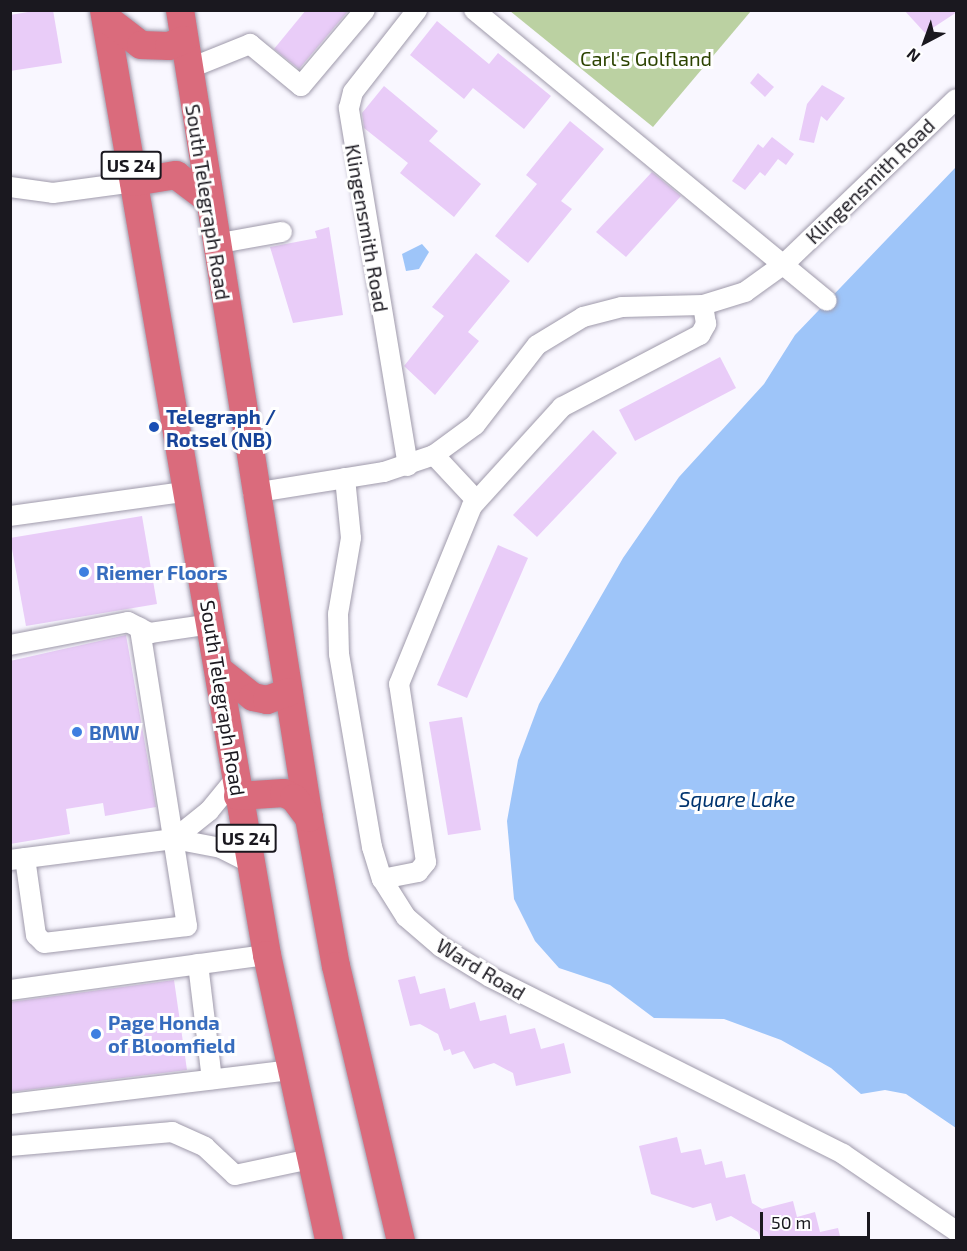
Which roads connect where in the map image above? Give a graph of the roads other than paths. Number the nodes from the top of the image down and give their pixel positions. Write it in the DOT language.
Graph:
graph roads {
  1 [pos="180,10"];
  2 [pos="365,10"];
  3 [pos="417,10"];
  4 [pos="474,10"];
  5 [pos="105,14"];
  6 [pos="184,40"];
  7 [pos="188,69"];
  8 [pos="957,99"];
  9 [pos="134,182"];
  10 [pos="10,187"];
  11 [pos="207,198"];
  12 [pos="282,232"];
  13 [pos="214,244"];
  14 [pos="784,264"];
  15 [pos="827,301"];
  16 [pos="703,305"];
  17 [pos="434,455"];
  18 [pos="408,466"];
  19 [pos="345,478"];
  20 [pos="190,491"];
  21 [pos="253,493"];
  22 [pos="475,499"];
  23 [pos="10,516"];
  24 [pos="212,624"];
  25 [pos="140,628"];
  26 [pos="10,645"];
  27 [pos="220,671"];
  28 [pos="289,692"];
  29 [pos="237,787"];
  30 [pos="309,818"];
  31 [pos="174,839"];
  32 [pos="18,859"];
  33 [pos="251,863"];
  34 [pos="382,879"];
  35 [pos="267,956"];
  36 [pos="198,964"];
  37 [pos="10,990"];
  38 [pos="290,1070"];
  39 [pos="212,1078"];
  40 [pos="10,1104"];
  41 [pos="10,1146"];
  42 [pos="310,1159"];
  43 [pos="957,1231"];
  44 [pos="329,1240"];
  45 [pos="401,1240"];
  1 -- 6 [label="highway, South Telegraph Road"];
  2 -- 7 [label="street"];
  3 -- 18 [label="street, Klingensmith Road"];
  4 -- 14 [label="street"];
  5 -- 6 [label="highway"];
  5 -- 9 [label="highway, South Telegraph Road / US 24"];
  6 -- 7 [label="highway, South Telegraph Road"];
  7 -- 11 [label="highway, South Telegraph Road"];
  8 -- 14 [label="street, Klingensmith Road"];
  9 -- 10 [label="street"];
  9 -- 11 [label="highway"];
  9 -- 20 [label="highway, South Telegraph Road / US 24"];
  11 -- 13 [label="highway, South Telegraph Road"];
  12 -- 13 [label="street"];
  13 -- 21 [label="highway, South Telegraph Road"];
  14 -- 15 [label="street"];
  14 -- 16 [label="street, Klingensmith Road"];
  16 -- 17 [label="street, Klingensmith Road"];
  16 -- 22 [label="street"];
  17 -- 18 [label="street, Klingensmith Road"];
  17 -- 22 [label="street"];
  18 -- 19 [label="street, Klingensmith Road"];
  19 -- 21 [label="street, Klingensmith Road"];
  19 -- 34 [label="street, Ward Road"];
  20 -- 23 [label="street"];
  20 -- 24 [label="highway, South Telegraph Road / US 24"];
  21 -- 28 [label="highway, South Telegraph Road"];
  22 -- 34 [label="street"];
  24 -- 25 [label="street"];
  24 -- 27 [label="highway, South Telegraph Road / US 24"];
  25 -- 26 [label="street"];
  25 -- 31 [label="street"];
  27 -- 28 [label="highway"];
  27 -- 29 [label="highway, South Telegraph Road / US 24"];
  28 -- 30 [label="highway, South Telegraph Road"];
  29 -- 30 [label="highway"];
  29 -- 31 [label="street"];
  29 -- 33 [label="highway, South Telegraph Road / US 24"];
  30 -- 45 [label="highway, South Telegraph Road"];
  31 -- 32 [label="street"];
  31 -- 32 [label="street"];
  31 -- 33 [label="street"];
  33 -- 35 [label="highway, South Telegraph Road / US 24"];
  34 -- 43 [label="street, Ward Road"];
  35 -- 36 [label="street"];
  35 -- 38 [label="highway, South Telegraph Road / US 24"];
  36 -- 37 [label="street"];
  36 -- 39 [label="street"];
  38 -- 39 [label="street"];
  38 -- 42 [label="highway, South Telegraph Road / US 24"];
  39 -- 40 [label="street"];
  41 -- 42 [label="street"];
  42 -- 44 [label="highway, South Telegraph Road / US 24"];
}
